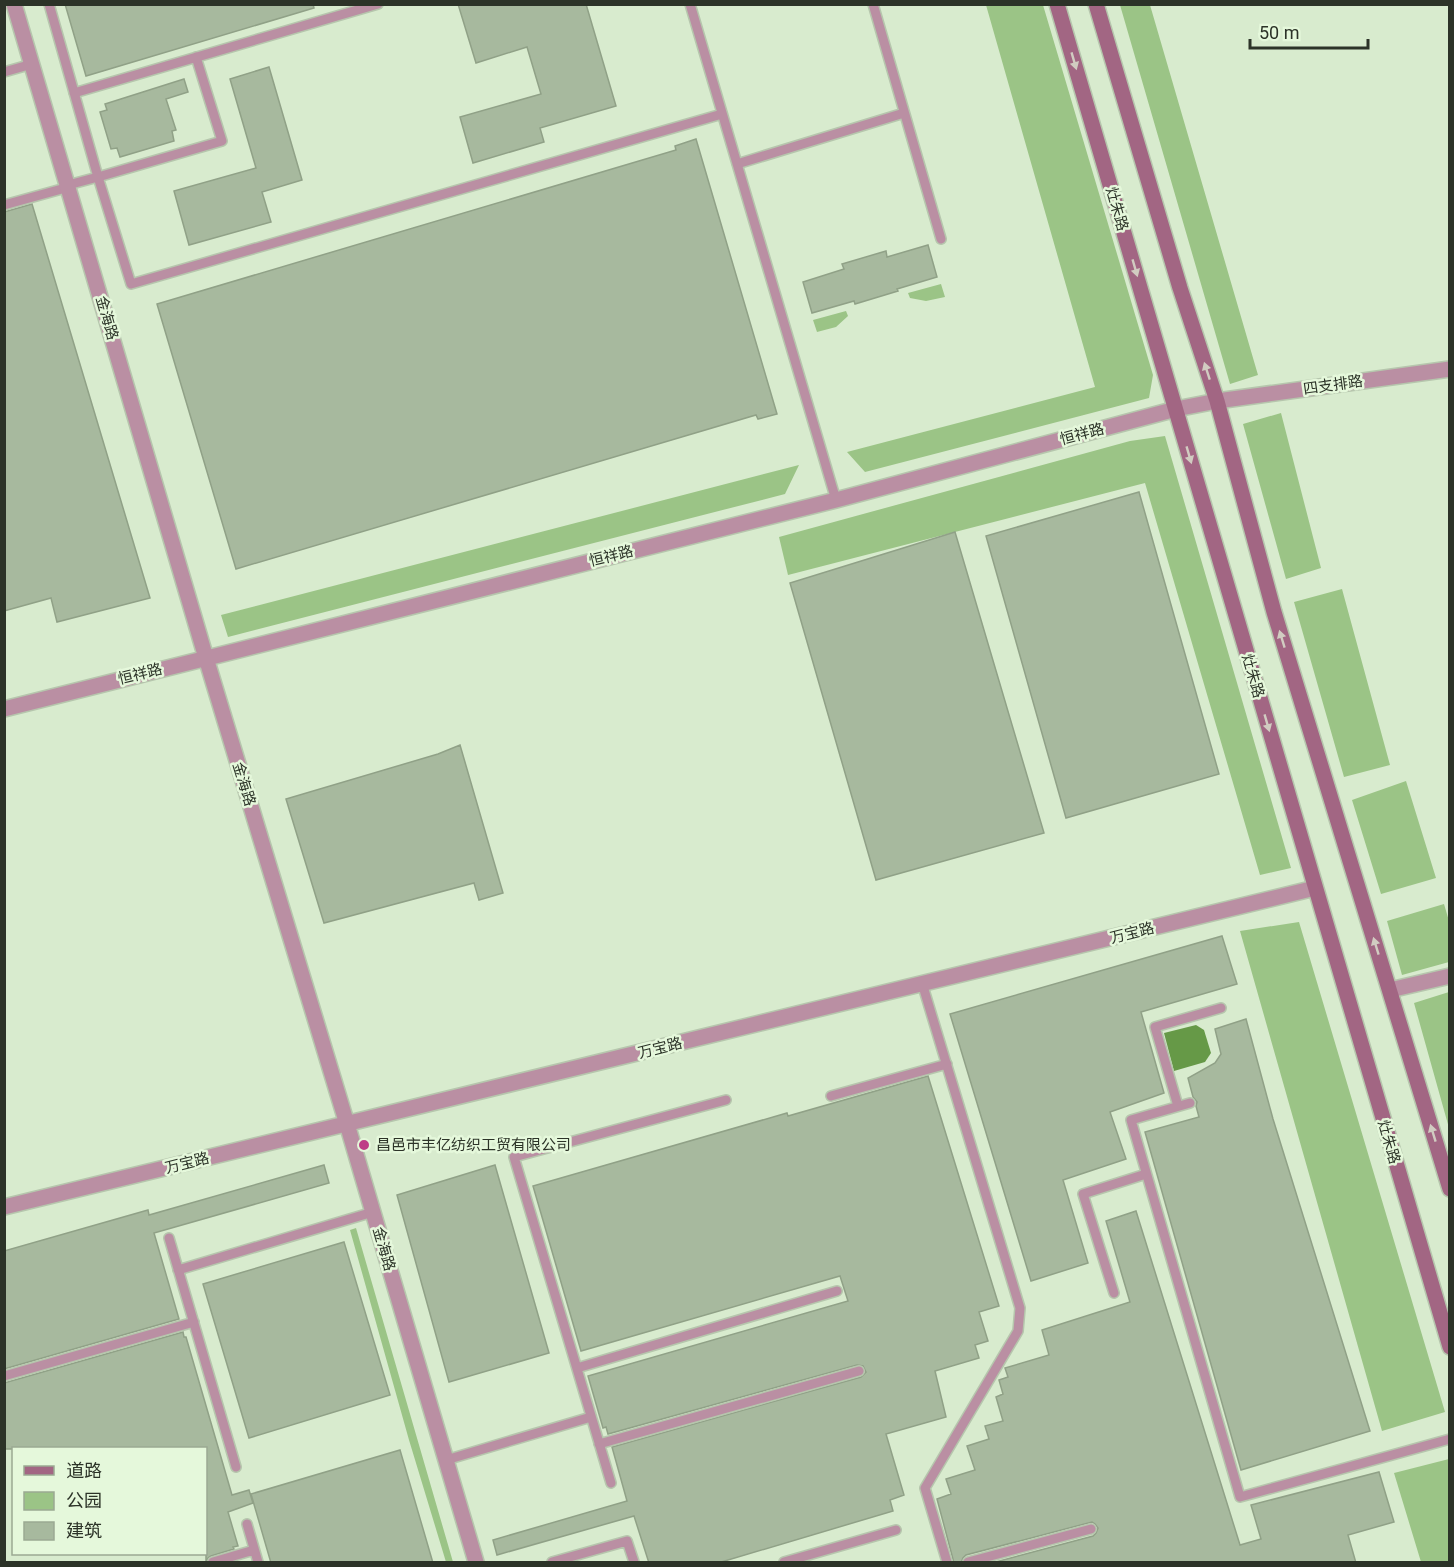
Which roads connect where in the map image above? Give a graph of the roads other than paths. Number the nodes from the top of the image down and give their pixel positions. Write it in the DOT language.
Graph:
graph roads {
  1 [pos="14,4"];
  2 [pos="49,4"];
  3 [pos="378,4"];
  4 [pos="690,4"];
  5 [pos="873,4"];
  6 [pos="1057,4"];
  7 [pos="1096,4"];
  8 [pos="196,57"];
  9 [pos="32,64"];
  10 [pos="4,72"];
  11 [pos="74,93"];
  12 [pos="904,113"];
  13 [pos="722,114"];
  14 [pos="737,164"];
  15 [pos="98,177"];
  16 [pos="68,186"];
  17 [pos="4,205"];
  18 [pos="941,239"];
  19 [pos="1449,369"];
  20 [pos="1217,401"];
  21 [pos="1176,409"];
  22 [pos="836,500"];
  23 [pos="206,658"];
  24 [pos="4,709"];
  25 [pos="1315,888"];
  26 [pos="1449,976"];
  27 [pos="922,983"];
  28 [pos="1390,990"];
  29 [pos="1221,1008"];
  30 [pos="947,1064"];
  31 [pos="831,1096"];
  32 [pos="726,1100"];
  33 [pos="1190,1103"];
  34 [pos="1178,1106"];
  35 [pos="347,1124"];
  36 [pos="1146,1174"];
  37 [pos="1449,1189"];
  38 [pos="4,1207"];
  39 [pos="373,1212"];
  40 [pos="169,1238"];
  41 [pos="178,1270"];
  42 [pos="837,1291"];
  43 [pos="1114,1293"];
  44 [pos="194,1322"];
  45 [pos="1449,1347"];
  46 [pos="577,1368"];
  47 [pos="859,1371"];
  48 [pos="4,1376"];
  49 [pos="591,1417"];
  50 [pos="1449,1439"];
  51 [pos="599,1444"];
  52 [pos="446,1460"];
  53 [pos="236,1467"];
  54 [pos="611,1483"];
  55 [pos="247,1524"];
  56 [pos="1091,1528"];
  57 [pos="896,1530"];
  58 [pos="254,1550"];
  59 [pos="213,1563"];
  60 [pos="258,1563"];
  61 [pos="476,1563"];
  62 [pos="552,1563"];
  63 [pos="634,1563"];
  64 [pos="784,1563"];
  65 [pos="947,1563"];
  66 [pos="968,1563"];
  1 -- 9 [label="street, 金海路"];
  2 -- 11 [label="lane"];
  3 -- 8 [label="lane"];
  4 -- 13 [label="lane"];
  5 -- 12 [label="lane"];
  6 -- 21 [label="main road, 灶朱路, one-way"];
  20 -- 7 [label="main road, one-way"];
  8 -- 11 [label="lane"];
  8 -- 15 [label="lane"];
  9 -- 10 [label="lane"];
  9 -- 16 [label="street, 金海路"];
  11 -- 15 [label="lane"];
  12 -- 14 [label="lane"];
  12 -- 18 [label="lane"];
  13 -- 14 [label="lane"];
  13 -- 15 [label="lane"];
  14 -- 22 [label="lane"];
  15 -- 16 [label="lane"];
  16 -- 17 [label="lane"];
  16 -- 23 [label="street, 金海路"];
  19 -- 20 [label="street, 四支排路"];
  20 -- 21 [label="street, 恒祥路"];
  28 -- 20 [label="main road, one-way"];
  21 -- 22 [label="street, 恒祥路"];
  21 -- 25 [label="main road, 灶朱路, one-way"];
  22 -- 23 [label="street, 恒祥路"];
  23 -- 24 [label="street, 恒祥路"];
  23 -- 35 [label="street, 金海路"];
  25 -- 27 [label="street, 万宝路"];
  25 -- 45 [label="main road, 灶朱路"];
  26 -- 28 [label="street"];
  27 -- 30 [label="lane"];
  27 -- 35 [label="street, 万宝路"];
  37 -- 28 [label="main road, one-way"];
  29 -- 34 [label="lane"];
  30 -- 31 [label="lane"];
  30 -- 65 [label="lane"];
  32 -- 46 [label="lane"];
  33 -- 34 [label="lane"];
  34 -- 36 [label="lane"];
  35 -- 38 [label="street, 万宝路"];
  35 -- 39 [label="street, 金海路"];
  36 -- 43 [label="lane"];
  36 -- 50 [label="lane"];
  39 -- 41 [label="lane"];
  39 -- 52 [label="street, 金海路"];
  40 -- 41 [label="lane"];
  41 -- 44 [label="lane"];
  42 -- 46 [label="lane"];
  44 -- 48 [label="lane"];
  44 -- 53 [label="lane"];
  46 -- 49 [label="lane"];
  47 -- 51 [label="lane"];
  49 -- 51 [label="lane"];
  49 -- 52 [label="lane"];
  51 -- 54 [label="lane"];
  52 -- 61 [label="street, 金海路"];
  55 -- 58 [label="lane"];
  56 -- 66 [label="lane"];
  57 -- 64 [label="lane"];
  58 -- 59 [label="lane"];
  58 -- 60 [label="lane"];
  62 -- 63 [label="lane"];
}
